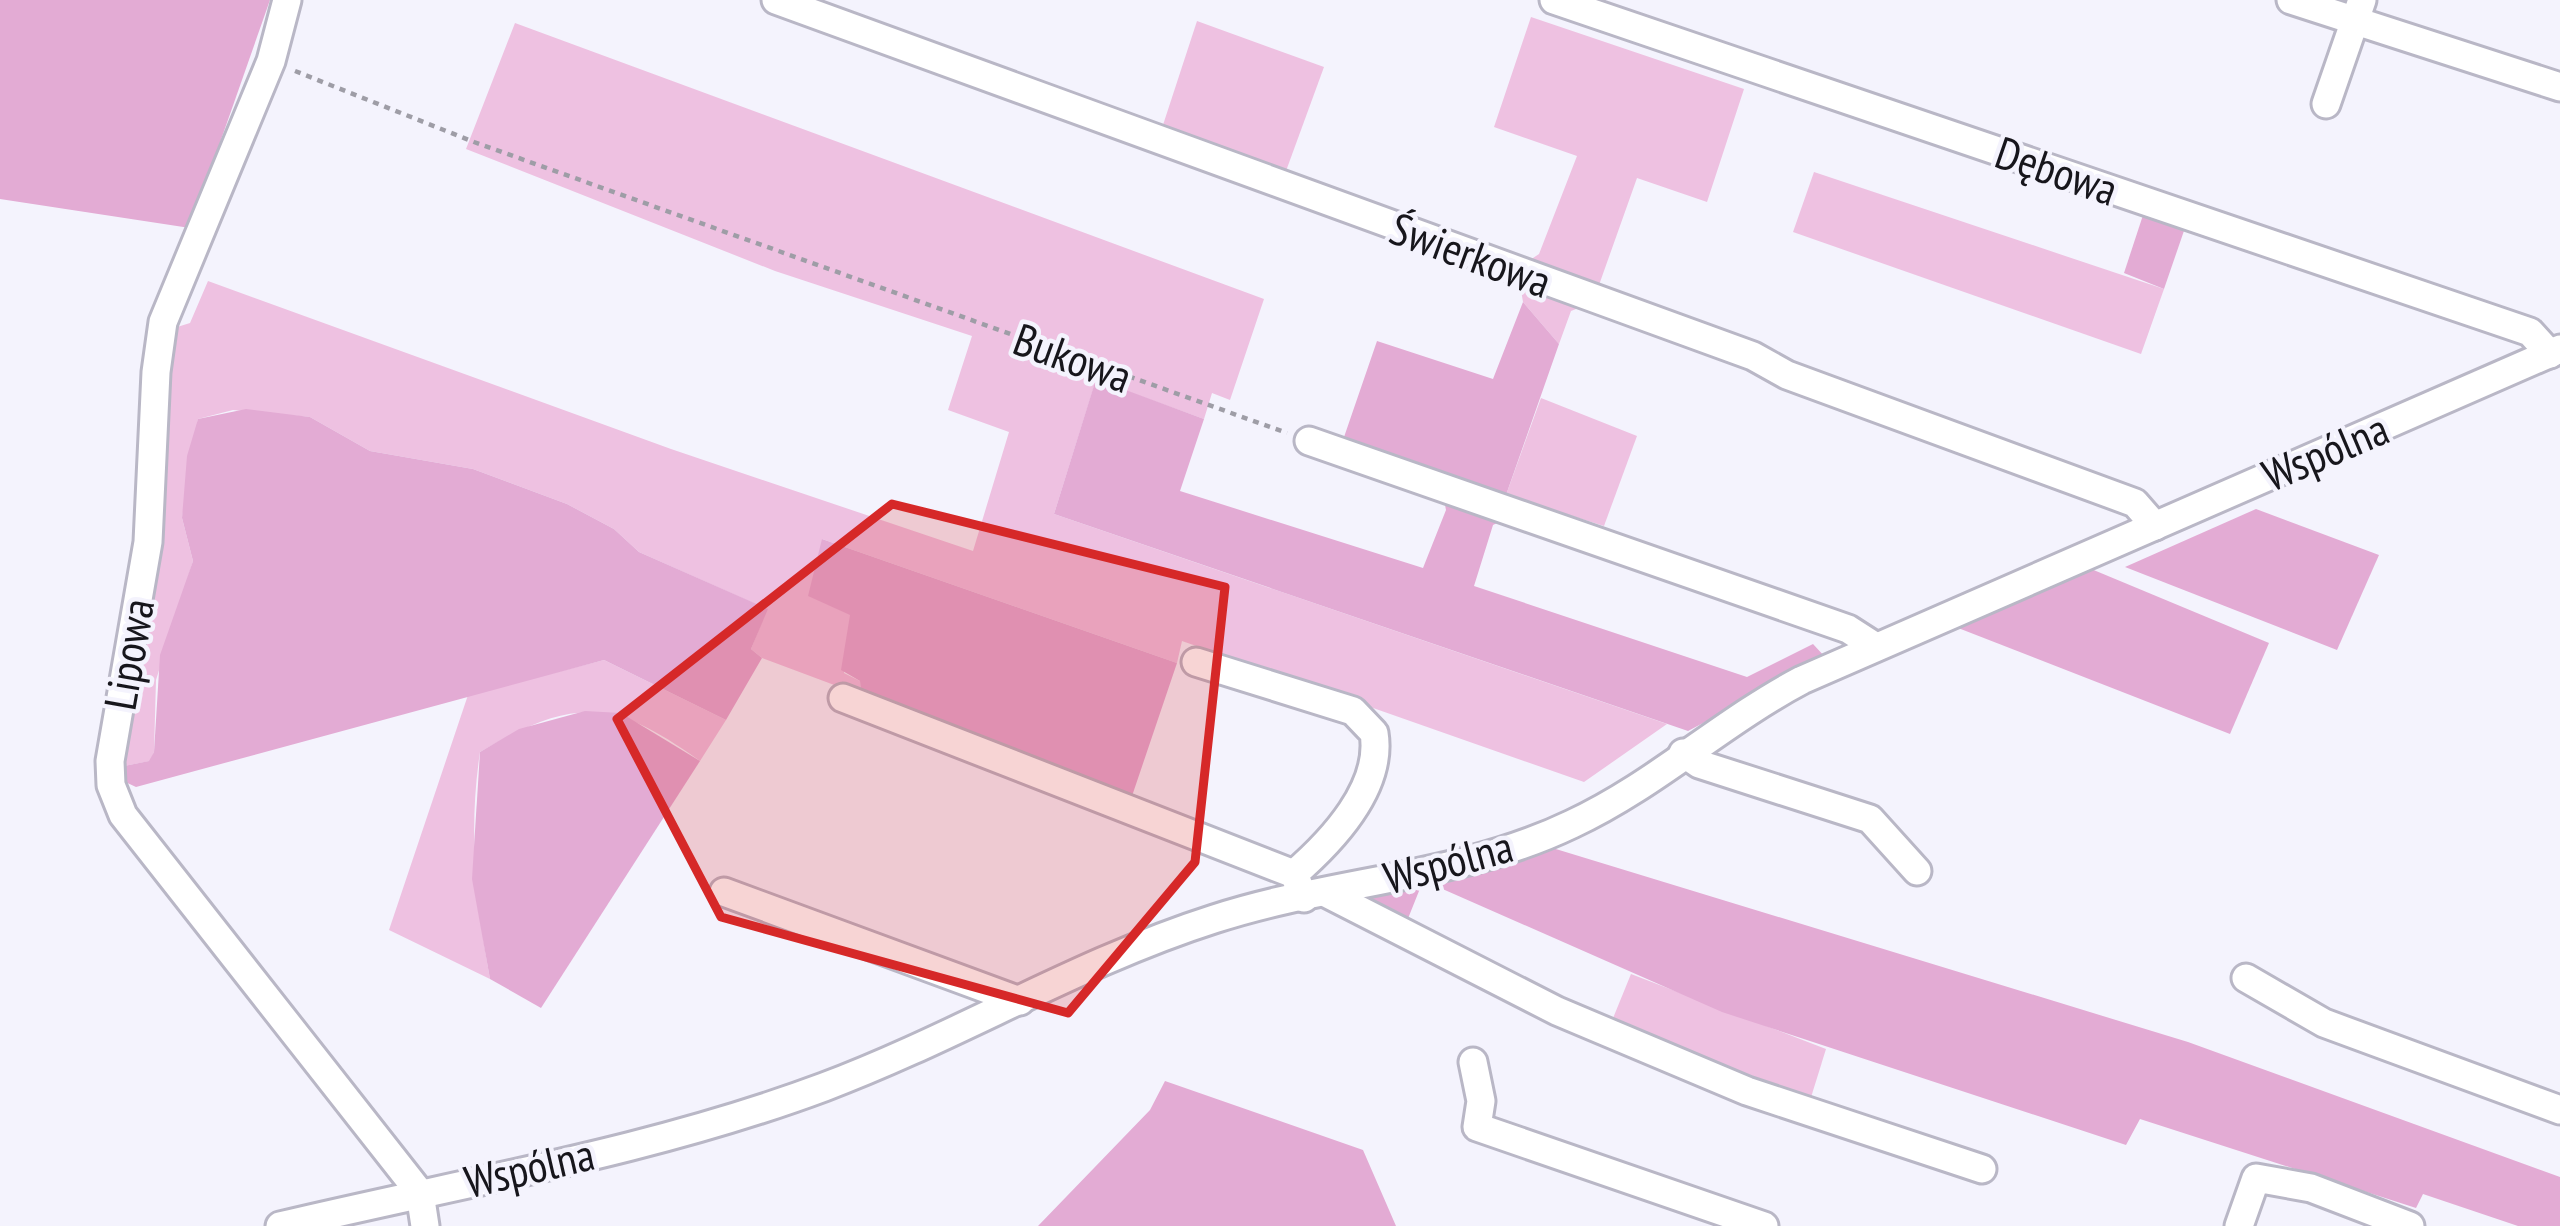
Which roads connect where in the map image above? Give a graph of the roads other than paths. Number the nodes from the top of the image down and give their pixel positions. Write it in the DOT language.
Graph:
graph roads {
  1 [pos="287,0"];
  2 [pos="776,0"];
  3 [pos="1554,0"];
  4 [pos="2291,0"];
  5 [pos="2358,10"];
  6 [pos="2560,87"];
  7 [pos="2326,104"];
  8 [pos="2555,352"];
  9 [pos="1310,441"];
  10 [pos="2155,526"];
  11 [pos="1876,647"];
  12 [pos="1196,662"];
  13 [pos="843,698"];
  14 [pos="1684,753"];
  15 [pos="1917,871"];
  16 [pos="1308,888"];
  17 [pos="724,892"];
  18 [pos="2246,978"];
  19 [pos="1019,1001"];
  20 [pos="1473,1062"];
  21 [pos="2560,1110"];
  22 [pos="1982,1169"];
  23 [pos="420,1193"];
  24 [pos="280,1226"];
  25 [pos="425,1226"];
  26 [pos="1764,1226"];
  27 [pos="2239,1226"];
  28 [pos="2410,1226"];
  1 -- 23 [label="street, Lipowa"];
  2 -- 10 [label="street, Świerkowa"];
  3 -- 8 [label="street, Dębowa"];
  4 -- 5 [label="street"];
  5 -- 6 [label="street"];
  5 -- 7 [label="street"];
  8 -- 10 [label="street, Wspólna"];
  9 -- 11 [label="street"];
  10 -- 11 [label="street, Wspólna"];
  11 -- 14 [label="street, Wspólna"];
  12 -- 16 [label="street"];
  13 -- 16 [label="street"];
  14 -- 15 [label="street"];
  14 -- 16 [label="street, Wspólna"];
  16 -- 19 [label="street, Wspólna"];
  16 -- 22 [label="street"];
  17 -- 19 [label="street"];
  18 -- 21 [label="street"];
  19 -- 23 [label="street, Wspólna"];
  20 -- 26 [label="street"];
  23 -- 24 [label="street, Wspólna"];
  23 -- 25 [label="street, Lipowa"];
  27 -- 28 [label="street"];
}
